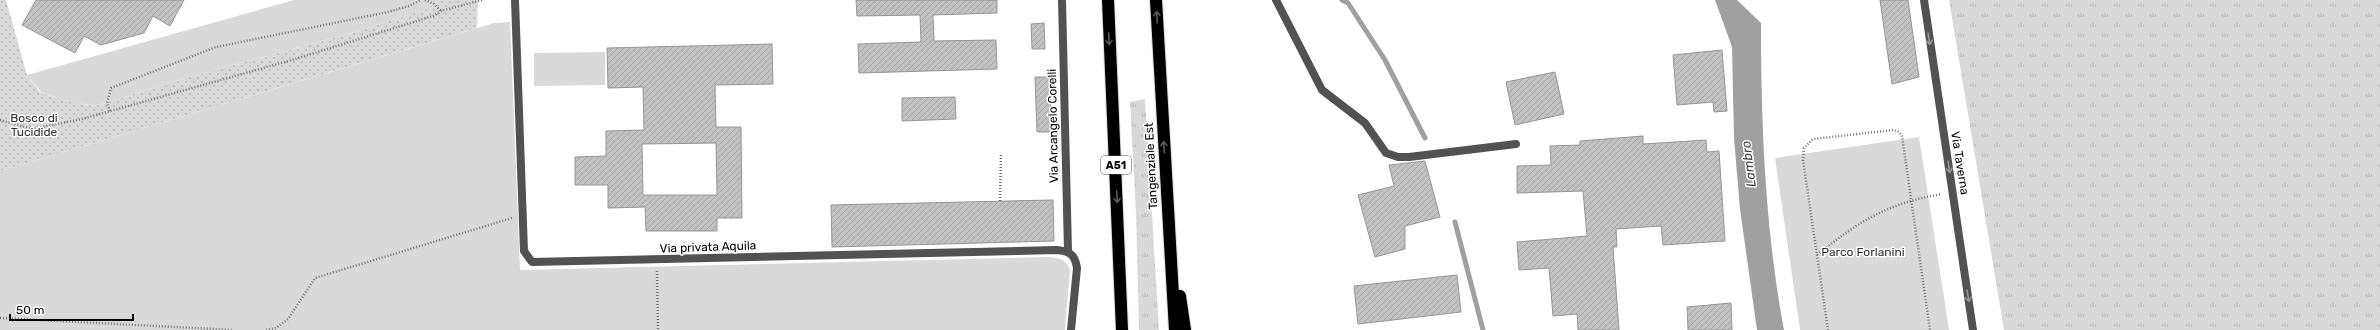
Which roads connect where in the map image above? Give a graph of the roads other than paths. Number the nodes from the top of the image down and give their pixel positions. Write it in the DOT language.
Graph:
graph roads {
  1 [pos="515,0"];
  2 [pos="1062,0"];
  3 [pos="1108,0"];
  4 [pos="1156,0"];
  5 [pos="1276,0"];
  6 [pos="1924,0"];
  7 [pos="1516,144"];
  8 [pos="1166,186"];
  9 [pos="1068,251"];
  10 [pos="1071,330"];
  11 [pos="1122,330"];
  12 [pos="1175,330"];
  13 [pos="1185,330"];
  14 [pos="1973,330"];
  1 -- 9 [label="street, Via privata Aquila"];
  2 -- 9 [label="street, Via Arcangelo Corelli"];
  3 -- 11 [label="highway, A51, one-way"];
  8 -- 4 [label="highway, Tangenziale Est, one-way"];
  5 -- 7 [label="street"];
  6 -- 14 [label="street, Via Taverna, one-way"];
  8 -- 12 [label="highway, Tangenziale Est"];
  8 -- 13 [label="highway"];
  9 -- 10 [label="street"];
}
